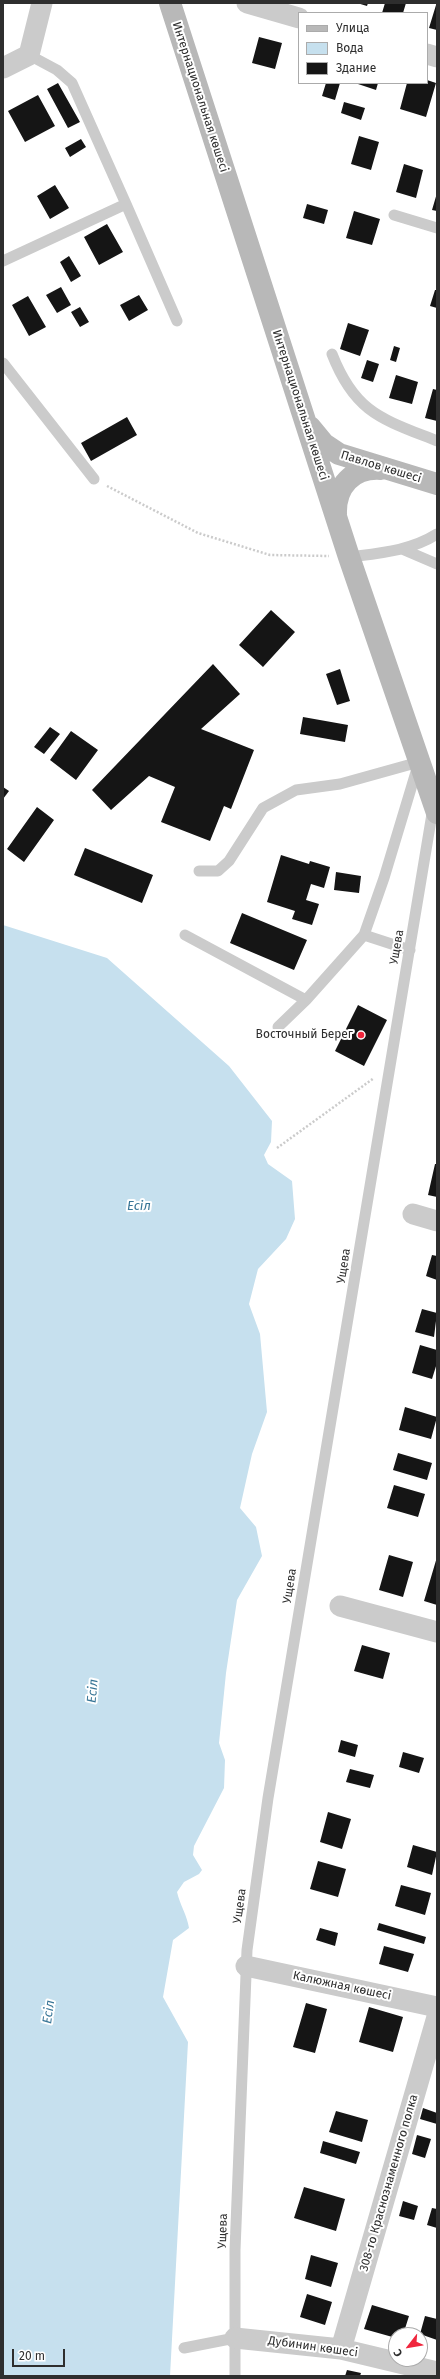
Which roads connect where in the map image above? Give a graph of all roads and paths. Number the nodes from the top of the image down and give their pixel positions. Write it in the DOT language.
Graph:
graph roads {
  1 [pos="42,3"];
  2 [pos="170,3"];
  3 [pos="247,3"];
  4 [pos="298,18"];
  5 [pos="30,55"];
  6 [pos="3,68"];
  7 [pos="126,204"];
  8 [pos="394,215"];
  9 [pos="437,228"];
  10 [pos="3,261"];
  11 [pos="177,321"];
  12 [pos="332,354"];
  13 [pos="3,364"];
  14 [pos="300,408"];
  15 [pos="437,441"];
  16 [pos="392,470"];
  17 [pos="94,479"];
  18 [pos="437,484"];
  19 [pos="336,514"];
  20 [pos="437,534"];
  21 [pos="402,549"];
  22 [pos="349,557"];
  23 [pos="437,564"];
  24 [pos="419,762"];
  25 [pos="435,810"];
  26 [pos="199,871"];
  27 [pos="364,934"];
  28 [pos="185,935"];
  29 [pos="410,950"];
  30 [pos="306,1000"];
  31 [pos="278,1027"];
  32 [pos="390,1066"];
  33 [pos="277,1148"];
  34 [pos="413,1214"];
  35 [pos="437,1220"];
  36 [pos="340,1606"];
  37 [pos="437,1632"];
  38 [pos="246,1966"];
  39 [pos="437,2006"];
  40 [pos="437,2018"];
  41 [pos="235,2338"];
  42 [pos="184,2348"];
  43 [pos="341,2348"];
  44 [pos="437,2372"];
  45 [pos="235,2376"];
  1 -- 5 [label="street"];
  2 -- 14 [label="street, Интернациональная көшесі"];
  3 -- 4 [label="street"];
  5 -- 6 [label="street"];
  5 -- 7 [label="lane"];
  7 -- 10 [label="lane"];
  7 -- 11 [label="lane"];
  8 -- 9 [label="lane"];
  12 -- 15 [label="lane"];
  13 -- 17 [label="lane"];
  14 -- 16 [label="street, Павлов көшесі"];
  14 -- 19 [label="street, Интернациональная көшесі"];
  16 -- 18 [label="street, Павлов көшесі"];
  16 -- 19 [label="street"];
  17 -- 22 [label="path"];
  19 -- 22 [label="street, Интернациональная көшесі"];
  20 -- 21 [label="lane"];
  21 -- 22 [label="lane"];
  21 -- 23 [label="lane"];
  22 -- 24 [label="street, Интернациональная көшесі"];
  24 -- 25 [label="street, Интернациональная көшесі"];
  24 -- 26 [label="lane"];
  24 -- 27 [label="lane"];
  25 -- 29 [label="lane, Ущева"];
  27 -- 29 [label="lane"];
  27 -- 30 [label="lane"];
  28 -- 30 [label="lane"];
  29 -- 32 [label="lane, Ущева"];
  30 -- 31 [label="lane"];
  32 -- 33 [label="path"];
  32 -- 38 [label="lane, Ущева"];
  34 -- 35 [label="street"];
  36 -- 37 [label="street"];
  38 -- 39 [label="street, Калюжная көшесі"];
  38 -- 41 [label="lane, Ущева"];
  40 -- 43 [label="street, 308-го Краснознаменного полка"];
  41 -- 42 [label="lane"];
  41 -- 43 [label="street, Дубинин көшесі"];
  41 -- 45 [label="lane, Ущева"];
  43 -- 44 [label="street, Дубинин көшесі"];
}
